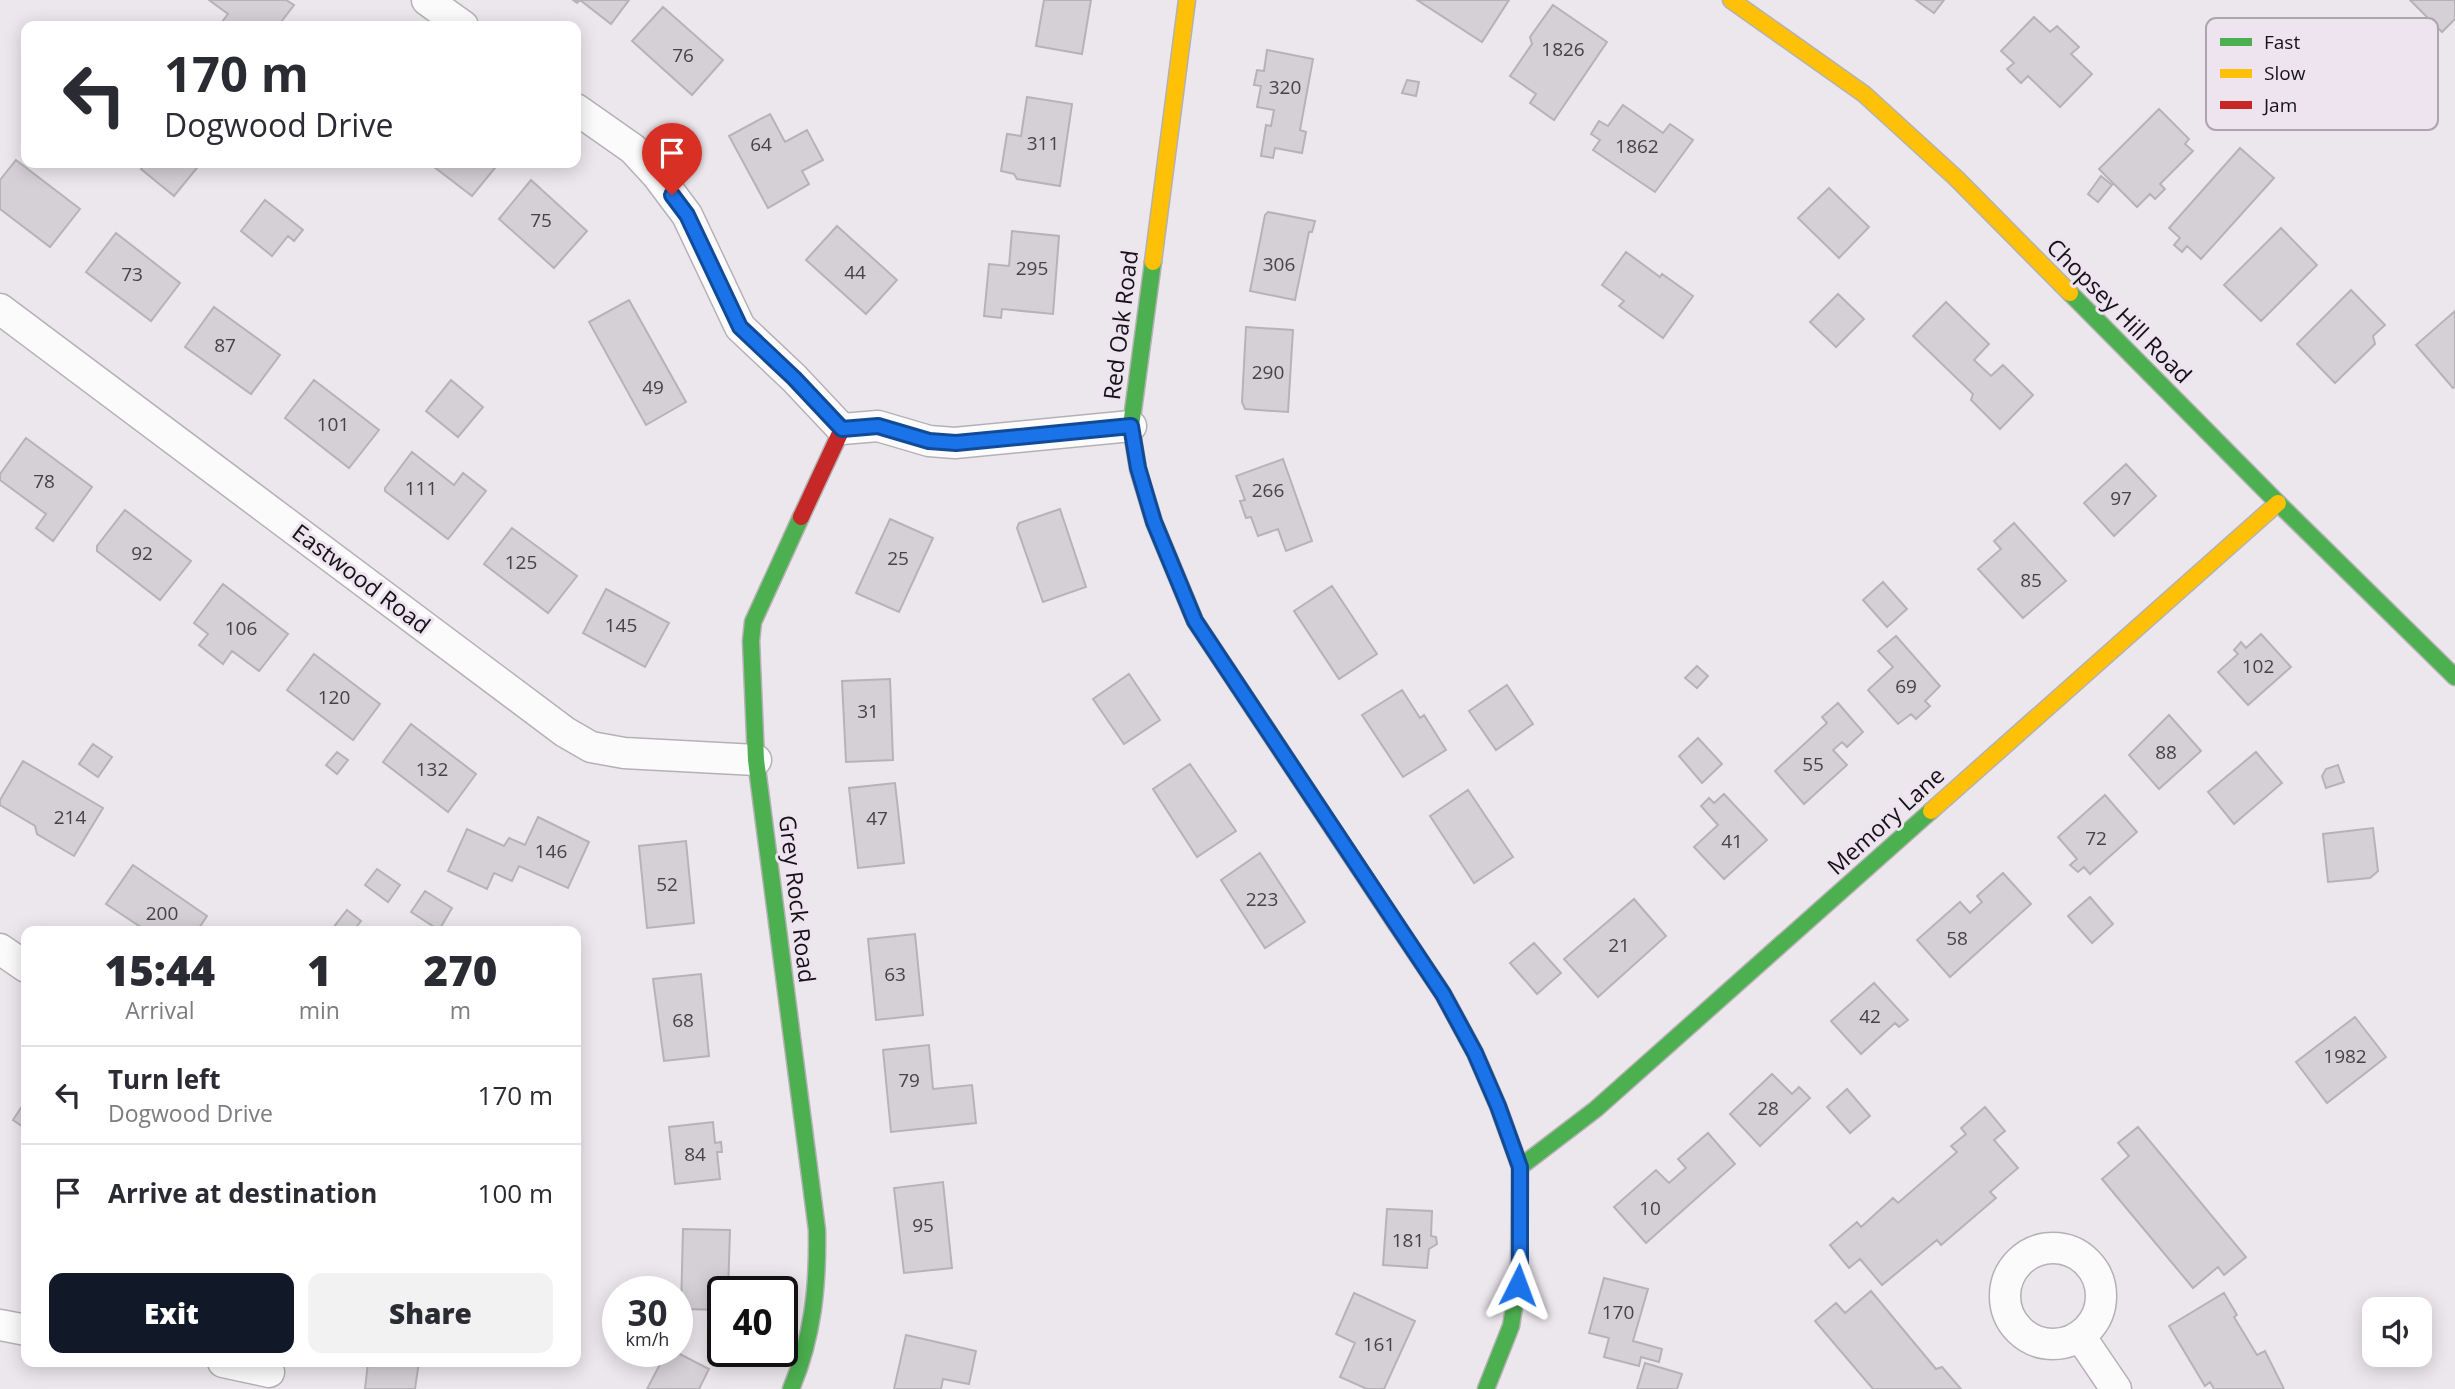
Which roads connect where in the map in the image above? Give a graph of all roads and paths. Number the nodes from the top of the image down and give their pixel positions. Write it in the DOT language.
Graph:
graph roads {
  1 [pos="427,0"];
  2 [pos="1187,0"];
  3 [pos="1731,0"];
  4 [pos="456,21"];
  5 [pos="581,113"];
  6 [pos="0,309"];
  7 [pos="1131,426"];
  8 [pos="842,429"];
  9 [pos="2278,503"];
  10 [pos="2455,677"];
  11 [pos="756,760"];
  12 [pos="0,949"];
  13 [pos="21,964"];
  14 [pos="1520,1167"];
  15 [pos="0,1325"];
  16 [pos="21,1328"];
  17 [pos="2080,1336"];
  18 [pos="242,1367"];
  19 [pos="269,1374"];
  20 [pos="791,1389"];
  21 [pos="1486,1389"];
  22 [pos="2116,1389"];
  1 -- 4 [label="street"];
  2 -- 7 [label="street, Red Oak Road"];
  3 -- 9 [label="street, Chopsey Hill Road"];
  5 -- 8 [label="street"];
  6 -- 11 [label="street, Eastwood Road"];
  7 -- 8 [label="street"];
  7 -- 14 [label="street, Red Oak Road"];
  8 -- 11 [label="street, Grey Rock Road"];
  9 -- 10 [label="street, Chopsey Hill Road"];
  9 -- 14 [label="street, Memory Lane"];
  11 -- 20 [label="street, Grey Rock Road"];
  12 -- 13 [label="street"];
  14 -- 21 [label="street, Red Oak Road"];
  15 -- 16 [label="street"];
  17 -- 22 [label="street"];
  18 -- 19 [label="street"];
}
